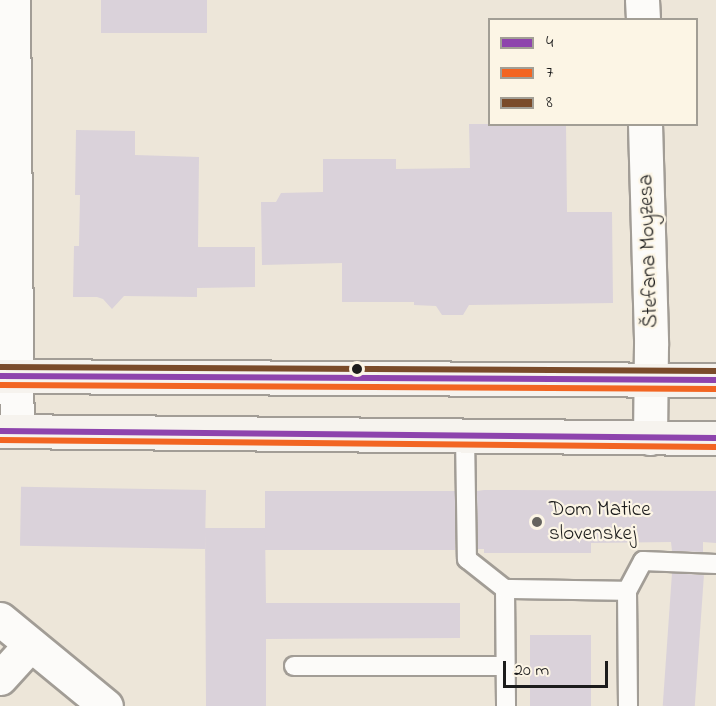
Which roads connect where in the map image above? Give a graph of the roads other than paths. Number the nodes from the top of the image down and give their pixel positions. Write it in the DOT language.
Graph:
graph roads {
  1 [pos="13,0"];
  2 [pos="642,0"];
  3 [pos="643,18"];
  4 [pos="6,32"];
  5 [pos="645,126"];
  6 [pos="8,376"];
  7 [pos="651,378"];
  8 [pos="716,380"];
  9 [pos="8,431"];
  10 [pos="465,436"];
  11 [pos="650,438"];
  12 [pos="716,438"];
  13 [pos="716,564"];
  14 [pos="505,589"];
  15 [pos="627,591"];
  16 [pos="0,619"];
  17 [pos="30,645"];
  18 [pos="294,666"];
  19 [pos="505,666"];
  20 [pos="0,678"];
  21 [pos="106,706"];
  22 [pos="506,706"];
  23 [pos="628,706"];
  1 -- 4 [label="street"];
  2 -- 3 [label="street"];
  4 -- 6 [label="street"];
  5 -- 7 [label="street, Štefana Moyzesa"];
  6 -- 7 [label="main road"];
  6 -- 9 [label="street"];
  7 -- 8 [label="main road"];
  7 -- 11 [label="street, Štefana Moyzesa"];
  9 -- 10 [label="main road"];
  10 -- 11 [label="main road"];
  10 -- 14 [label="lane"];
  11 -- 12 [label="main road"];
  13 -- 15 [label="lane"];
  14 -- 15 [label="lane"];
  14 -- 19 [label="lane"];
  15 -- 23 [label="lane"];
  16 -- 17 [label="street"];
  17 -- 20 [label="street"];
  17 -- 21 [label="street"];
  18 -- 19 [label="lane"];
  19 -- 22 [label="lane"];
}
